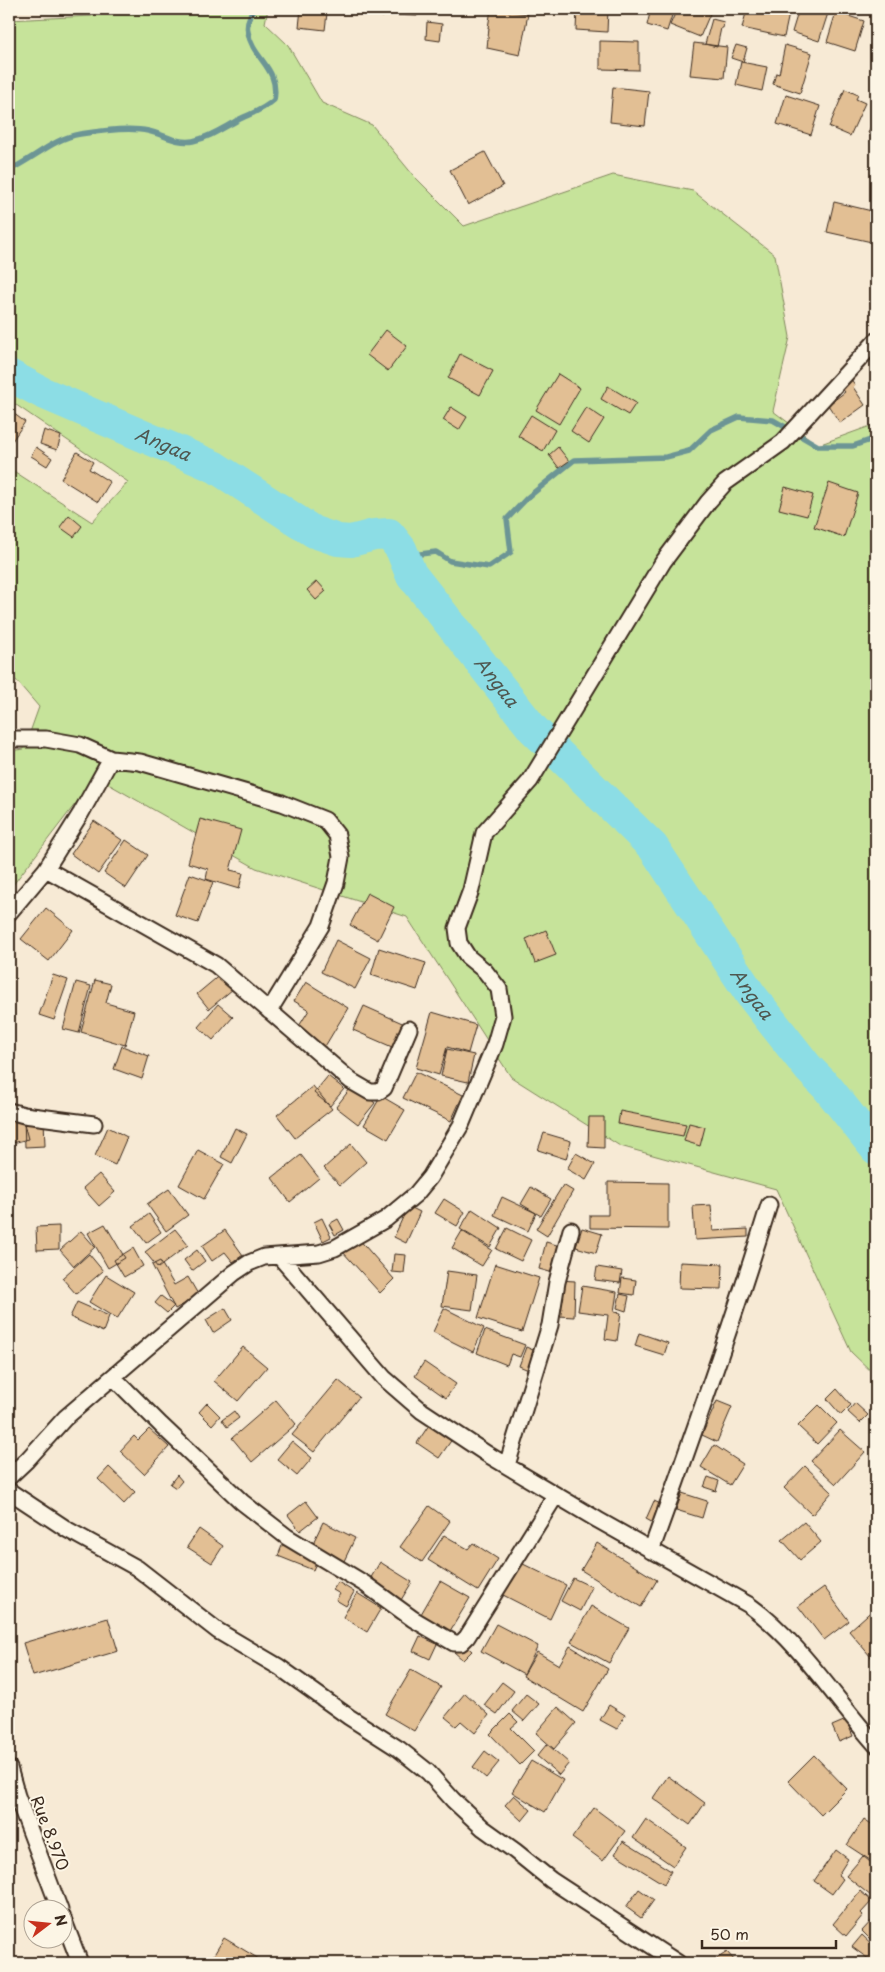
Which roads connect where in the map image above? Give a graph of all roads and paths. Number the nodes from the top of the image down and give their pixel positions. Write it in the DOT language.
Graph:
graph roads {
  1 [pos="876,341"];
  2 [pos="9,739"];
  3 [pos="111,759"];
  4 [pos="46,869"];
  5 [pos="9,913"];
  6 [pos="269,1011"];
  7 [pos="409,1029"];
  8 [pos="9,1110"];
  9 [pos="94,1124"];
  10 [pos="768,1205"];
  11 [pos="571,1230"];
  12 [pos="280,1257"];
  13 [pos="113,1377"];
  14 [pos="507,1465"];
  15 [pos="9,1477"];
  16 [pos="9,1491"];
  17 [pos="556,1494"];
  18 [pos="652,1551"];
  19 [pos="876,1745"];
  20 [pos="9,1768"];
  21 [pos="56,1900"];
  22 [pos="72,1942"];
  23 [pos="80,1963"];
  24 [pos="678,1963"];
  1 -- 12 [label="street"];
  2 -- 3 [label="street"];
  3 -- 4 [label="street"];
  3 -- 6 [label="street"];
  4 -- 5 [label="street"];
  4 -- 6 [label="street"];
  6 -- 7 [label="street"];
  8 -- 9 [label="street"];
  10 -- 18 [label="street"];
  11 -- 14 [label="street"];
  12 -- 13 [label="street"];
  12 -- 14 [label="street"];
  13 -- 15 [label="street"];
  13 -- 17 [label="street"];
  14 -- 17 [label="street"];
  16 -- 24 [label="street"];
  17 -- 18 [label="street"];
  18 -- 19 [label="street"];
  20 -- 21 [label="street, Rue 8.970"];
  22 -- 23 [label="street"];
}
